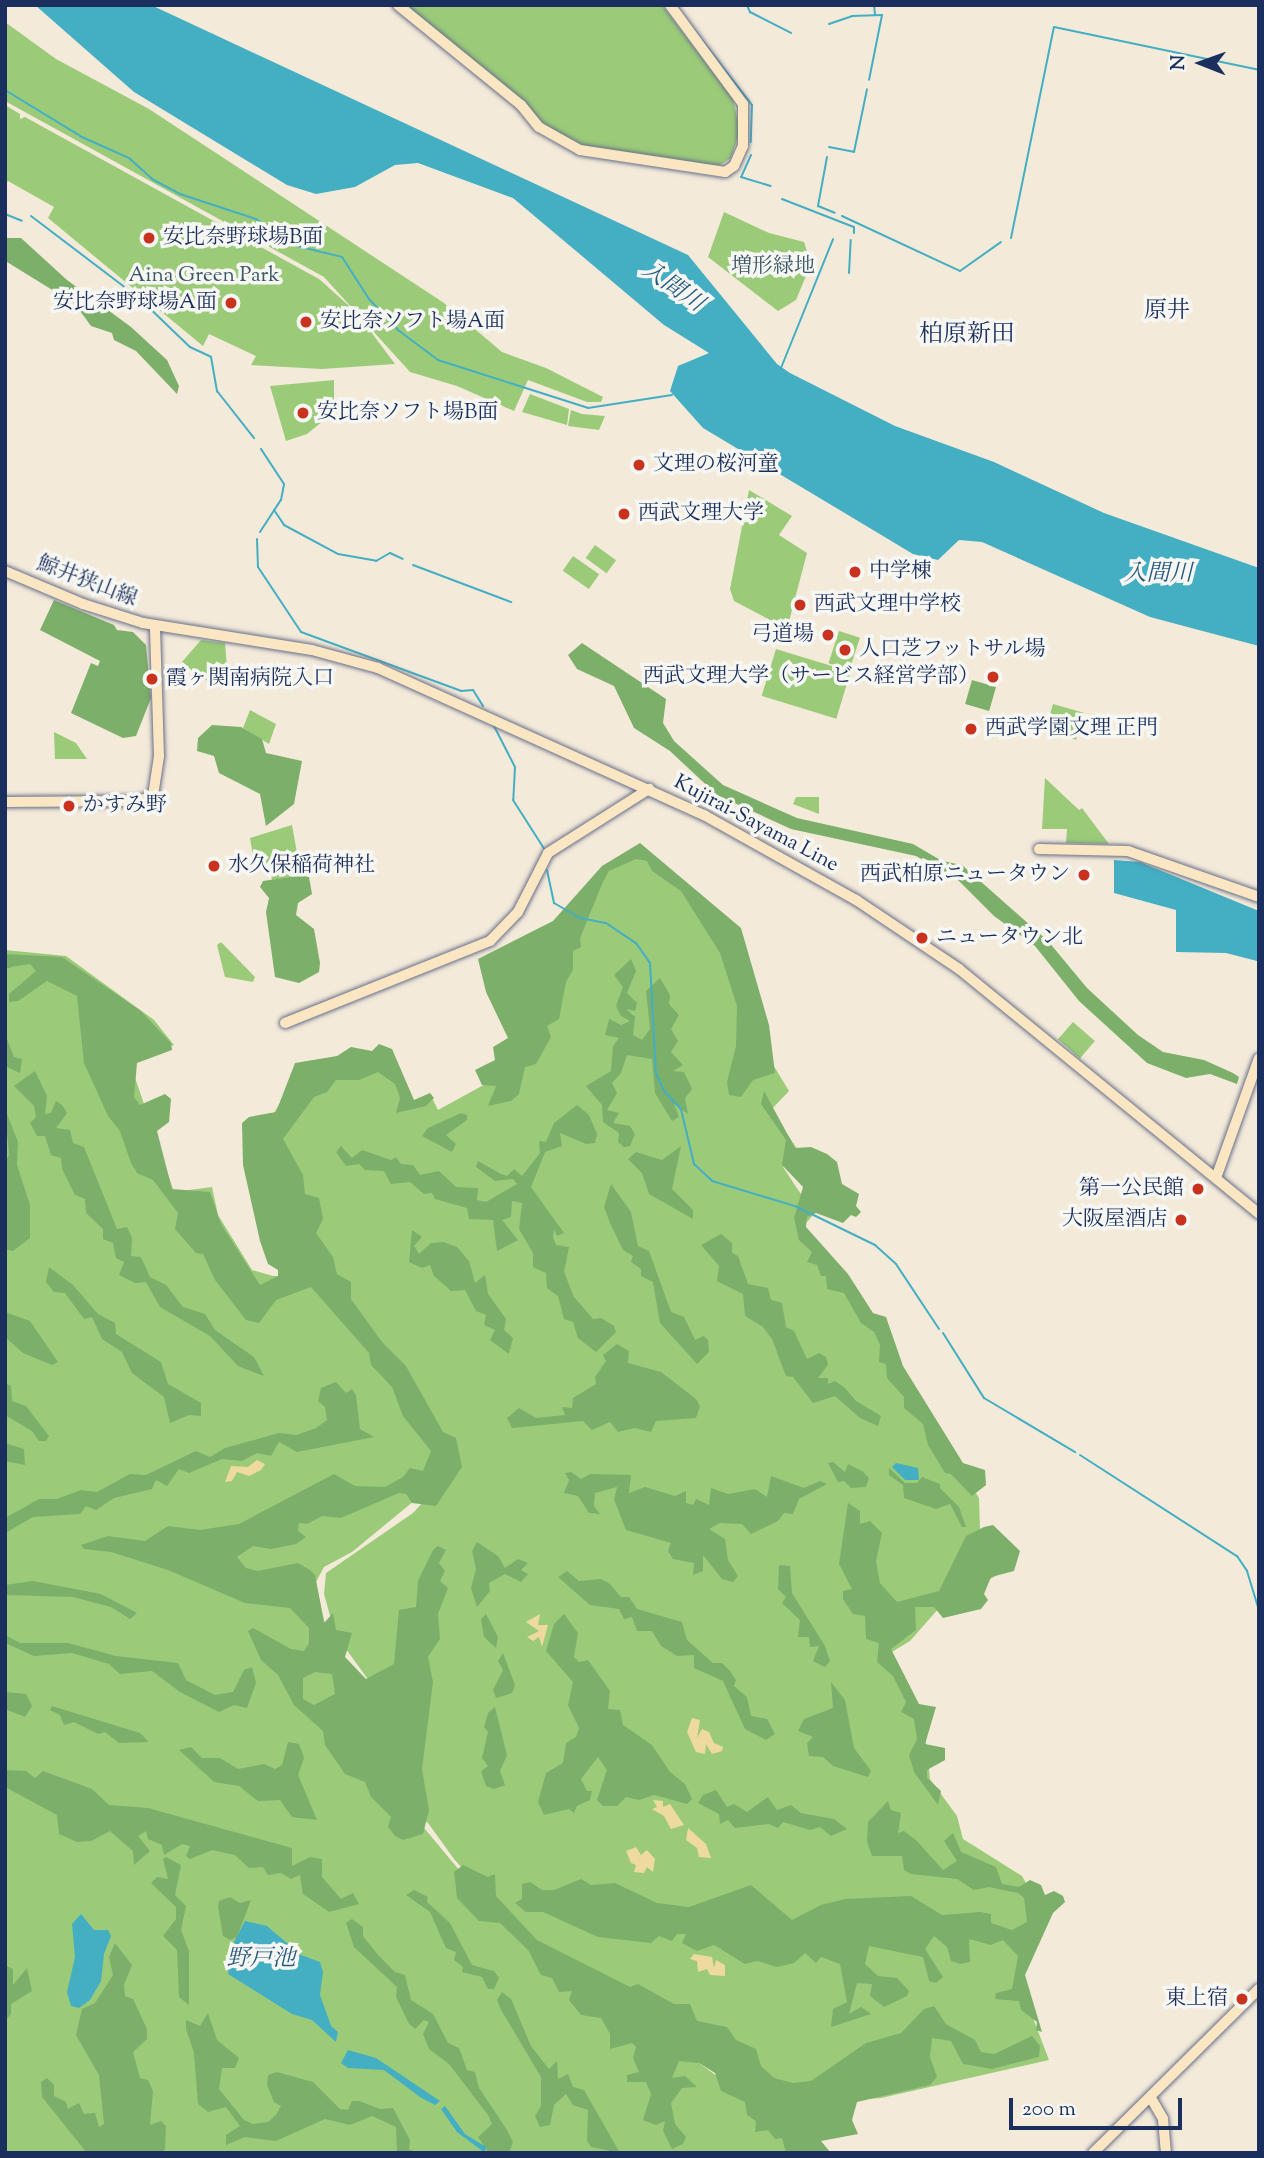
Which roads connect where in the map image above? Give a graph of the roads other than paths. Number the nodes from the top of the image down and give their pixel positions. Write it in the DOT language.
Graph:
graph roads {
  1 [pos="398,5"];
  2 [pos="670,5"];
  3 [pos="5,571"];
  4 [pos="155,626"];
  5 [pos="649,789"];
  6 [pos="5,802"];
  7 [pos="1039,849"];
  8 [pos="1259,897"];
  9 [pos="285,1023"];
  10 [pos="1259,1058"];
  11 [pos="1216,1178"];
  12 [pos="1259,1214"];
  13 [pos="1259,1989"];
  14 [pos="1151,2098"];
  15 [pos="1093,2153"];
  16 [pos="1166,2153"];
  1 -- 2 [label="street"];
  3 -- 4 [label="street, 鯨井狭山線"];
  4 -- 5 [label="street, Kujirai-Sayama Line"];
  4 -- 6 [label="street"];
  5 -- 9 [label="street"];
  5 -- 11 [label="street, Kujirai-Sayama Line"];
  7 -- 8 [label="street"];
  10 -- 11 [label="street"];
  11 -- 12 [label="street, Kujirai-Sayama Line"];
  13 -- 14 [label="street"];
  14 -- 15 [label="street"];
  14 -- 16 [label="street"];
}
